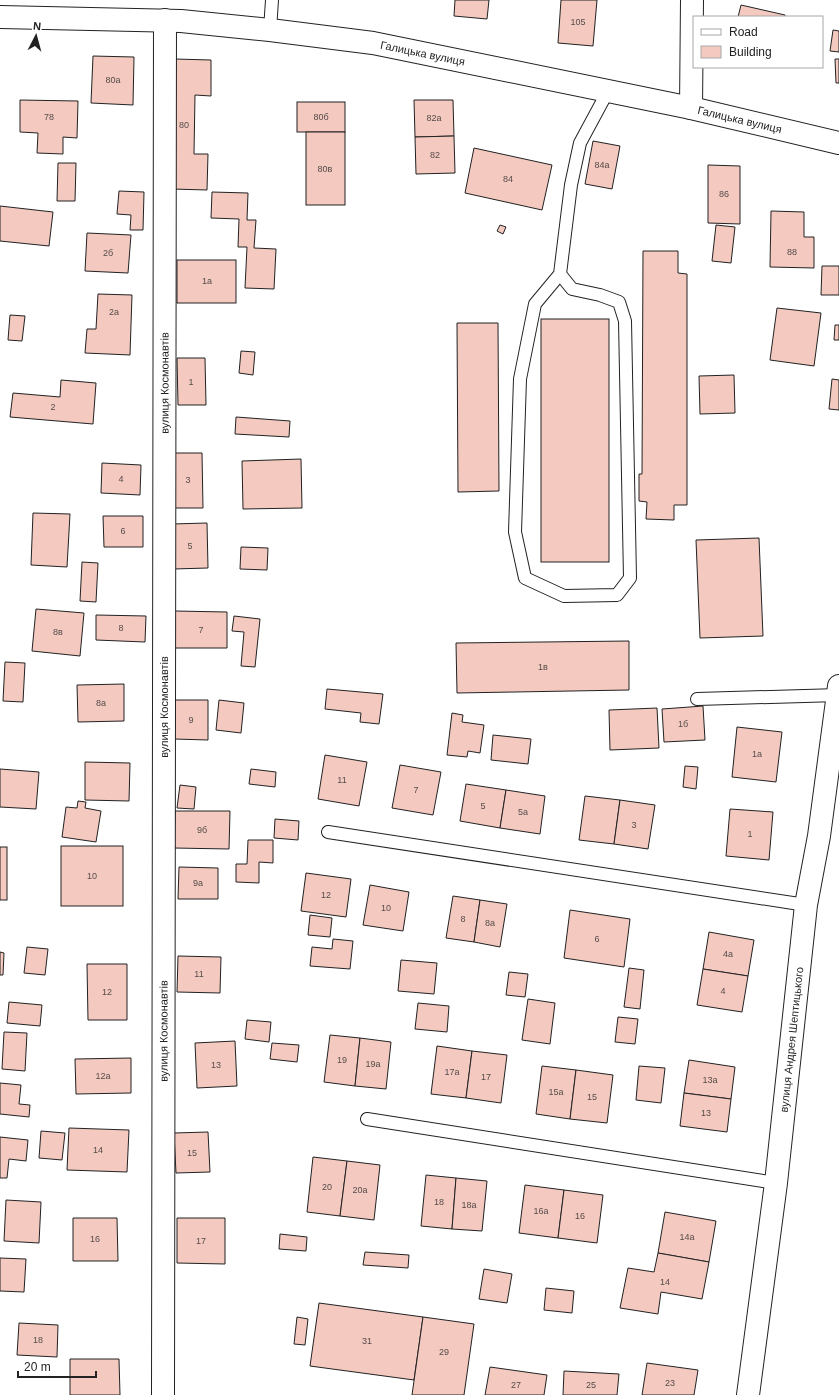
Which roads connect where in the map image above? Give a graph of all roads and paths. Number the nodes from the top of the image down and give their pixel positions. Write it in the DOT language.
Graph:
graph roads {
  1 [pos="272,0"];
  2 [pos="692,0"];
  3 [pos="0,17"];
  4 [pos="165,20"];
  5 [pos="270,30"];
  6 [pos="608,91"];
  7 [pos="691,108"];
  8 [pos="839,143"];
  9 [pos="560,274"];
  10 [pos="838,692"];
  11 [pos="697,699"];
  12 [pos="328,832"];
  13 [pos="806,905"];
  14 [pos="367,1119"];
  15 [pos="776,1183"];
  16 [pos="163,1395"];
  17 [pos="748,1395"];
  1 -- 5 [label="lane"];
  2 -- 7 [label="street"];
  3 -- 4 [label="street, Галицька вулиця"];
  4 -- 5 [label="street, Галицька вулиця"];
  4 -- 16 [label="street, вулиця Космонавтів"];
  5 -- 6 [label="street, Галицька вулиця"];
  6 -- 7 [label="street, Галицька вулиця"];
  6 -- 9 [label="lane"];
  7 -- 8 [label="street, Галицька вулиця"];
  9 -- 9 [label="lane"];
  10 -- 11 [label="lane"];
  10 -- 13 [label="street, вулиця Андрея Шептицького"];
  12 -- 13 [label="lane"];
  13 -- 15 [label="street, вулиця Андрея Шептицького"];
  14 -- 15 [label="lane"];
  15 -- 17 [label="street, вулиця Андрея Шептицького"];
}
